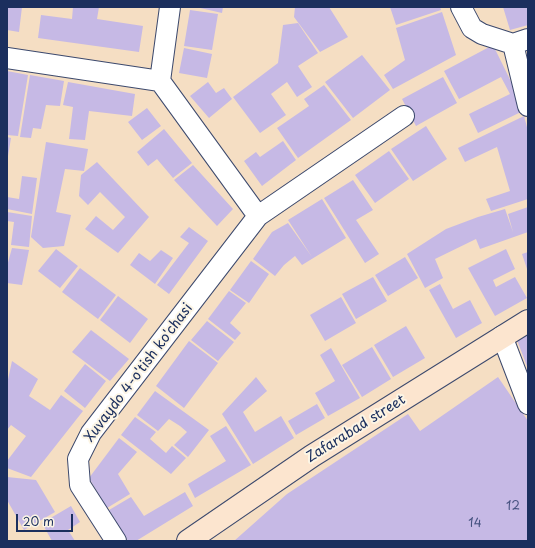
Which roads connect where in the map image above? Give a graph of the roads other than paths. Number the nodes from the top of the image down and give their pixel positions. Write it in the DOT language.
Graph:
graph roads {
  1 [pos="170,7"];
  2 [pos="461,7"];
  3 [pos="520,41"];
  4 [pos="7,58"];
  5 [pos="160,81"];
  6 [pos="528,106"];
  7 [pos="404,116"];
  8 [pos="258,216"];
  9 [pos="528,321"];
  10 [pos="502,336"];
  11 [pos="528,404"];
  12 [pos="116,541"];
  13 [pos="188,541"];
  1 -- 5 [label="street"];
  2 -- 3 [label="street"];
  3 -- 6 [label="street"];
  4 -- 5 [label="street"];
  5 -- 8 [label="street"];
  7 -- 8 [label="street, Xuvaydo 4-o'tish ko'chasi"];
  8 -- 12 [label="street, Xuvaydo 4-o'tish ko'chasi"];
  9 -- 10 [label="street, Zafarabad street"];
  10 -- 11 [label="street"];
  10 -- 13 [label="street, Zafarabad street"];
}
